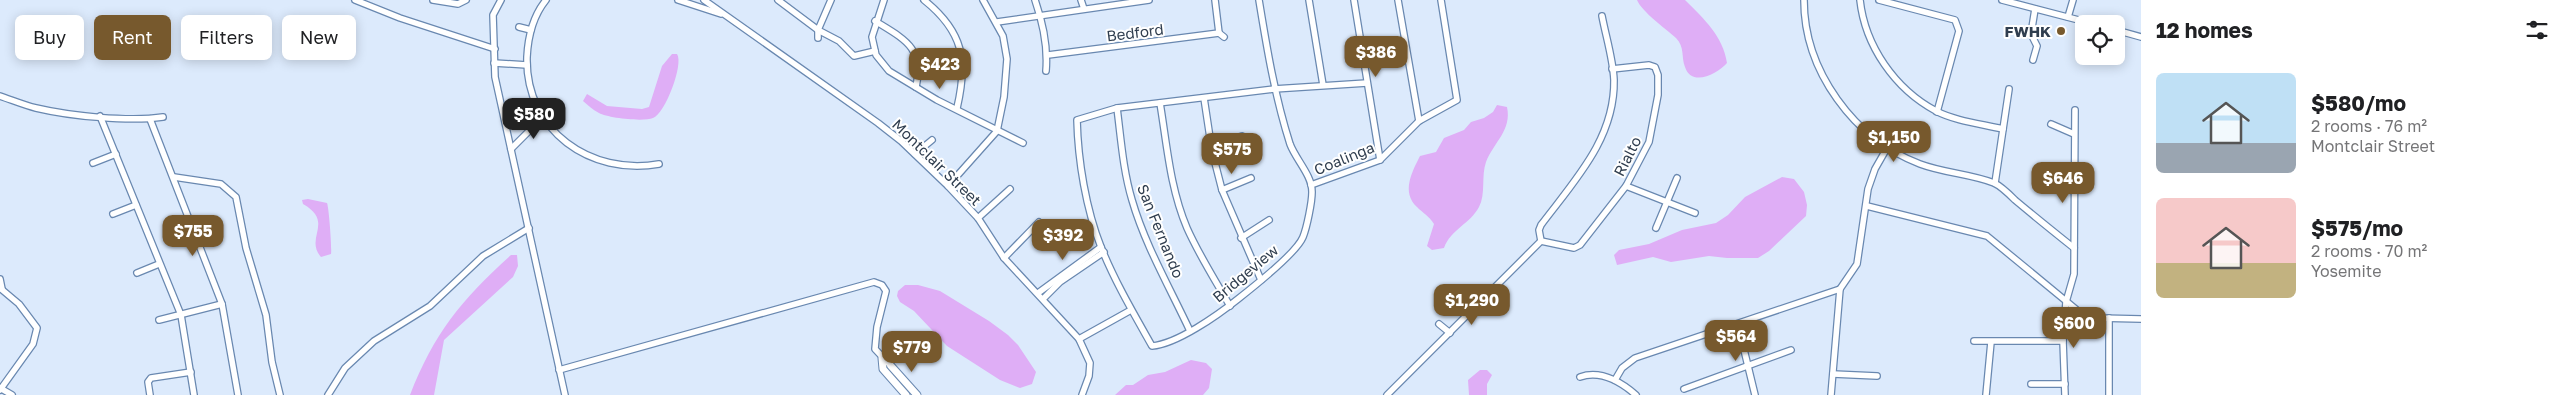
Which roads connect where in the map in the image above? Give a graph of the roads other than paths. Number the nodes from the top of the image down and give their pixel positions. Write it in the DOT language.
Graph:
graph roads {
  1 [pos="355,0"];
  2 [pos="433,0"];
  3 [pos="466,0"];
  4 [pos="501,0"];
  5 [pos="678,0"];
  6 [pos="704,0"];
  7 [pos="778,0"];
  8 [pos="832,0"];
  9 [pos="884,0"];
  10 [pos="924,0"];
  11 [pos="983,0"];
  12 [pos="1035,0"];
  13 [pos="1081,0"];
  14 [pos="1149,0"];
  15 [pos="1215,0"];
  16 [pos="1259,0"];
  17 [pos="1309,0"];
  18 [pos="1354,0"];
  19 [pos="1398,0"];
  20 [pos="1441,0"];
  21 [pos="1804,0"];
  22 [pos="1860,0"];
  23 [pos="1880,0"];
  24 [pos="2002,0"];
  25 [pos="2073,0"];
  26 [pos="546,2"];
  27 [pos="1127,2"];
  28 [pos="2035,9"];
  29 [pos="1084,10"];
  30 [pos="726,16"];
  31 [pos="1041,16"];
  32 [pos="1602,16"];
  33 [pos="2068,17"];
  34 [pos="2075,19"];
  35 [pos="875,21"];
  36 [pos="997,22"];
  37 [pos="519,27"];
  38 [pos="531,30"];
  39 [pos="818,30"];
  40 [pos="2125,33"];
  41 [pos="2141,37"];
  42 [pos="818,38"];
  43 [pos="495,49"];
  44 [pos="876,53"];
  45 [pos="1048,55"];
  46 [pos="2033,60"];
  47 [pos="494,63"];
  48 [pos="527,65"];
  49 [pos="1612,68"];
  50 [pos="1046,71"];
  51 [pos="1367,83"];
  52 [pos="1323,85"];
  53 [pos="916,87"];
  54 [pos="1274,89"];
  55 [pos="2009,89"];
  56 [pos="0,96"];
  57 [pos="1204,98"];
  58 [pos="1160,103"];
  59 [pos="957,108"];
  60 [pos="1117,108"];
  61 [pos="2075,110"];
  62 [pos="1937,112"];
  63 [pos="100,116"];
  64 [pos="163,117"];
  65 [pos="543,117"];
  66 [pos="150,119"];
  67 [pos="1419,121"];
  68 [pos="2051,124"];
  69 [pos="2003,129"];
  70 [pos="997,131"];
  71 [pos="2074,134"];
  72 [pos="1242,136"];
  73 [pos="932,140"];
  74 [pos="1023,143"];
  75 [pos="1212,146"];
  76 [pos="1887,148"];
  77 [pos="511,149"];
  78 [pos="116,154"];
  79 [pos="915,154"];
  80 [pos="1380,160"];
  81 [pos="93,163"];
  82 [pos="659,164"];
  83 [pos="2044,169"];
  84 [pos="174,177"];
  85 [pos="1251,178"];
  86 [pos="1678,178"];
  87 [pos="1995,184"];
  88 [pos="1311,185"];
  89 [pos="948,186"];
  90 [pos="1626,186"];
  91 [pos="1010,189"];
  92 [pos="1222,190"];
  93 [pos="2073,191"];
  94 [pos="1667,203"];
  95 [pos="136,204"];
  96 [pos="1867,206"];
  97 [pos="1695,213"];
  98 [pos="113,214"];
  99 [pos="978,218"];
  100 [pos="1269,220"];
  101 [pos="1039,222"];
  102 [pos="529,228"];
  103 [pos="1656,228"];
  104 [pos="1241,238"];
  105 [pos="1542,241"];
  106 [pos="2074,248"];
  107 [pos="1103,250"];
  108 [pos="1004,258"];
  109 [pos="159,264"];
  110 [pos="137,273"];
  111 [pos="0,279"];
  112 [pos="1261,280"];
  113 [pos="1,289"];
  114 [pos="1840,290"];
  115 [pos="1038,293"];
  116 [pos="1043,299"];
  117 [pos="2066,302"];
  118 [pos="222,304"];
  119 [pos="1230,306"];
  120 [pos="1132,310"];
  121 [pos="181,315"];
  122 [pos="2109,318"];
  123 [pos="2141,319"];
  124 [pos="159,320"];
  125 [pos="1439,324"];
  126 [pos="1738,325"];
  127 [pos="1190,331"];
  128 [pos="1450,333"];
  129 [pos="1079,339"];
  130 [pos="1974,341"];
  131 [pos="2063,341"];
  132 [pos="1991,342"];
  133 [pos="1791,350"];
  134 [pos="882,358"];
  135 [pos="891,366"];
  136 [pos="1748,366"];
  137 [pos="559,370"];
  138 [pos="191,372"];
  139 [pos="1833,374"];
  140 [pos="1877,376"];
  141 [pos="1580,377"];
  142 [pos="1615,380"];
  143 [pos="2031,384"];
  144 [pos="2065,384"];
  145 [pos="0,389"];
  146 [pos="1684,389"];
  147 [pos="12,395"];
  148 [pos="150,395"];
  149 [pos="194,395"];
  150 [pos="238,395"];
  151 [pos="280,395"];
  152 [pos="328,395"];
  153 [pos="566,395"];
  154 [pos="906,395"];
  155 [pos="917,395"];
  156 [pos="1082,395"];
  157 [pos="1387,395"];
  158 [pos="1636,395"];
  159 [pos="1755,395"];
  160 [pos="1830,395"];
  161 [pos="1986,395"];
  162 [pos="2065,395"];
  163 [pos="2109,395"];
  1 -- 43 [label="street"];
  2 -- 3 [label="street"];
  4 -- 43 [label="street"];
  5 -- 30 [label="street, Montclair Street"];
  6 -- 30 [label="street, Montclair Street"];
  7 -- 39 [label="street"];
  8 -- 39 [label="street"];
  9 -- 35 [label="street"];
  10 -- 59 [label="street"];
  11 -- 36 [label="street"];
  12 -- 31 [label="street"];
  13 -- 29 [label="street"];
  14 -- 27 [label="street"];
  15 -- 45 [label="street, Bedford"];
  16 -- 54 [label="street"];
  17 -- 52 [label="street"];
  18 -- 51 [label="street"];
  19 -- 67 [label="street"];
  20 -- 67 [label="street, Coalinga"];
  21 -- 76 [label="street"];
  22 -- 62 [label="street"];
  23 -- 62 [label="street"];
  24 -- 28 [label="street"];
  25 -- 33 [label="street"];
  26 -- 38 [label="street"];
  27 -- 29 [label="street"];
  28 -- 33 [label="street"];
  28 -- 46 [label="street"];
  29 -- 31 [label="street"];
  30 -- 79 [label="street, Montclair Street"];
  31 -- 36 [label="street"];
  31 -- 45 [label="street"];
  32 -- 49 [label="street"];
  33 -- 34 [label="street"];
  35 -- 44 [label="street"];
  35 -- 53 [label="street"];
  36 -- 70 [label="street"];
  37 -- 38 [label="street"];
  38 -- 48 [label="street"];
  39 -- 42 [label="street"];
  39 -- 44 [label="street"];
  40 -- 41 [label="street"];
  43 -- 47 [label="street"];
  44 -- 53 [label="street"];
  45 -- 50 [label="street"];
  47 -- 48 [label="street"];
  47 -- 77 [label="street"];
  48 -- 65 [label="street"];
  49 -- 90 [label="street, Rialto"];
  49 -- 105 [label="street"];
  51 -- 52 [label="street"];
  51 -- 80 [label="street"];
  52 -- 54 [label="street"];
  53 -- 59 [label="street"];
  54 -- 57 [label="street"];
  54 -- 88 [label="street"];
  55 -- 69 [label="street"];
  56 -- 63 [label="street"];
  57 -- 58 [label="street"];
  57 -- 75 [label="street"];
  58 -- 60 [label="street"];
  58 -- 119 [label="street"];
  59 -- 70 [label="street"];
  60 -- 107 [label="street"];
  60 -- 127 [label="street, San Fernando"];
  61 -- 71 [label="street"];
  62 -- 69 [label="street"];
  63 -- 66 [label="street"];
  63 -- 78 [label="street"];
  64 -- 66 [label="street"];
  65 -- 77 [label="street"];
  65 -- 82 [label="street"];
  66 -- 84 [label="street"];
  67 -- 80 [label="street, Coalinga"];
  68 -- 71 [label="street"];
  69 -- 87 [label="street"];
  70 -- 74 [label="street"];
  70 -- 89 [label="street"];
  71 -- 93 [label="street"];
  72 -- 75 [label="street"];
  73 -- 79 [label="street"];
  75 -- 92 [label="street"];
  76 -- 87 [label="street"];
  76 -- 96 [label="street"];
  77 -- 102 [label="street"];
  78 -- 81 [label="street"];
  78 -- 95 [label="street"];
  79 -- 89 [label="street, Montclair Street"];
  80 -- 88 [label="street, Coalinga"];
  83 -- 93 [label="street"];
  84 -- 118 [label="street"];
  84 -- 151 [label="street"];
  85 -- 92 [label="street"];
  86 -- 94 [label="street"];
  87 -- 106 [label="street"];
  88 -- 112 [label="street, Bridgeview"];
  89 -- 99 [label="street, Montclair Street"];
  90 -- 94 [label="street"];
  90 -- 105 [label="street, Rialto"];
  91 -- 99 [label="street"];
  92 -- 104 [label="street"];
  93 -- 106 [label="street"];
  94 -- 97 [label="street"];
  94 -- 103 [label="street"];
  95 -- 98 [label="street"];
  95 -- 109 [label="street"];
  96 -- 114 [label="street"];
  96 -- 117 [label="street"];
  99 -- 108 [label="street, Montclair Street"];
  100 -- 104 [label="street"];
  101 -- 108 [label="street"];
  102 -- 137 [label="street"];
  102 -- 152 [label="street"];
  104 -- 112 [label="street"];
  105 -- 128 [label="street"];
  106 -- 117 [label="street"];
  107 -- 115 [label="street"];
  107 -- 116 [label="street"];
  107 -- 120 [label="street"];
  108 -- 115 [label="street, Montclair Street"];
  109 -- 110 [label="street"];
  109 -- 121 [label="street"];
  111 -- 113 [label="street"];
  112 -- 119 [label="street, Bridgeview"];
  113 -- 145 [label="street"];
  114 -- 126 [label="street"];
  114 -- 139 [label="street"];
  115 -- 116 [label="street, Montclair Street"];
  116 -- 129 [label="street, Montclair Street"];
  117 -- 122 [label="street"];
  117 -- 131 [label="street"];
  118 -- 121 [label="street"];
  118 -- 150 [label="street"];
  119 -- 127 [label="street, Bridgeview"];
  120 -- 127 [label="street, Bridgeview"];
  120 -- 129 [label="street"];
  121 -- 124 [label="street"];
  121 -- 138 [label="street"];
  122 -- 123 [label="street"];
  122 -- 163 [label="street"];
  125 -- 128 [label="street"];
  126 -- 136 [label="street"];
  126 -- 142 [label="street"];
  128 -- 157 [label="street"];
  129 -- 156 [label="street, Montclair Street"];
  130 -- 132 [label="street"];
  131 -- 132 [label="street"];
  131 -- 144 [label="street"];
  132 -- 161 [label="street"];
  133 -- 136 [label="street"];
  134 -- 135 [label="street"];
  134 -- 137 [label="street"];
  134 -- 154 [label="street"];
  135 -- 155 [label="street"];
  136 -- 146 [label="street"];
  136 -- 159 [label="street"];
  137 -- 153 [label="street"];
  138 -- 148 [label="street"];
  138 -- 149 [label="street"];
  139 -- 140 [label="street"];
  139 -- 160 [label="street"];
  141 -- 142 [label="street"];
  142 -- 158 [label="street"];
  143 -- 144 [label="street"];
  144 -- 162 [label="street"];
  145 -- 147 [label="street"];
}
